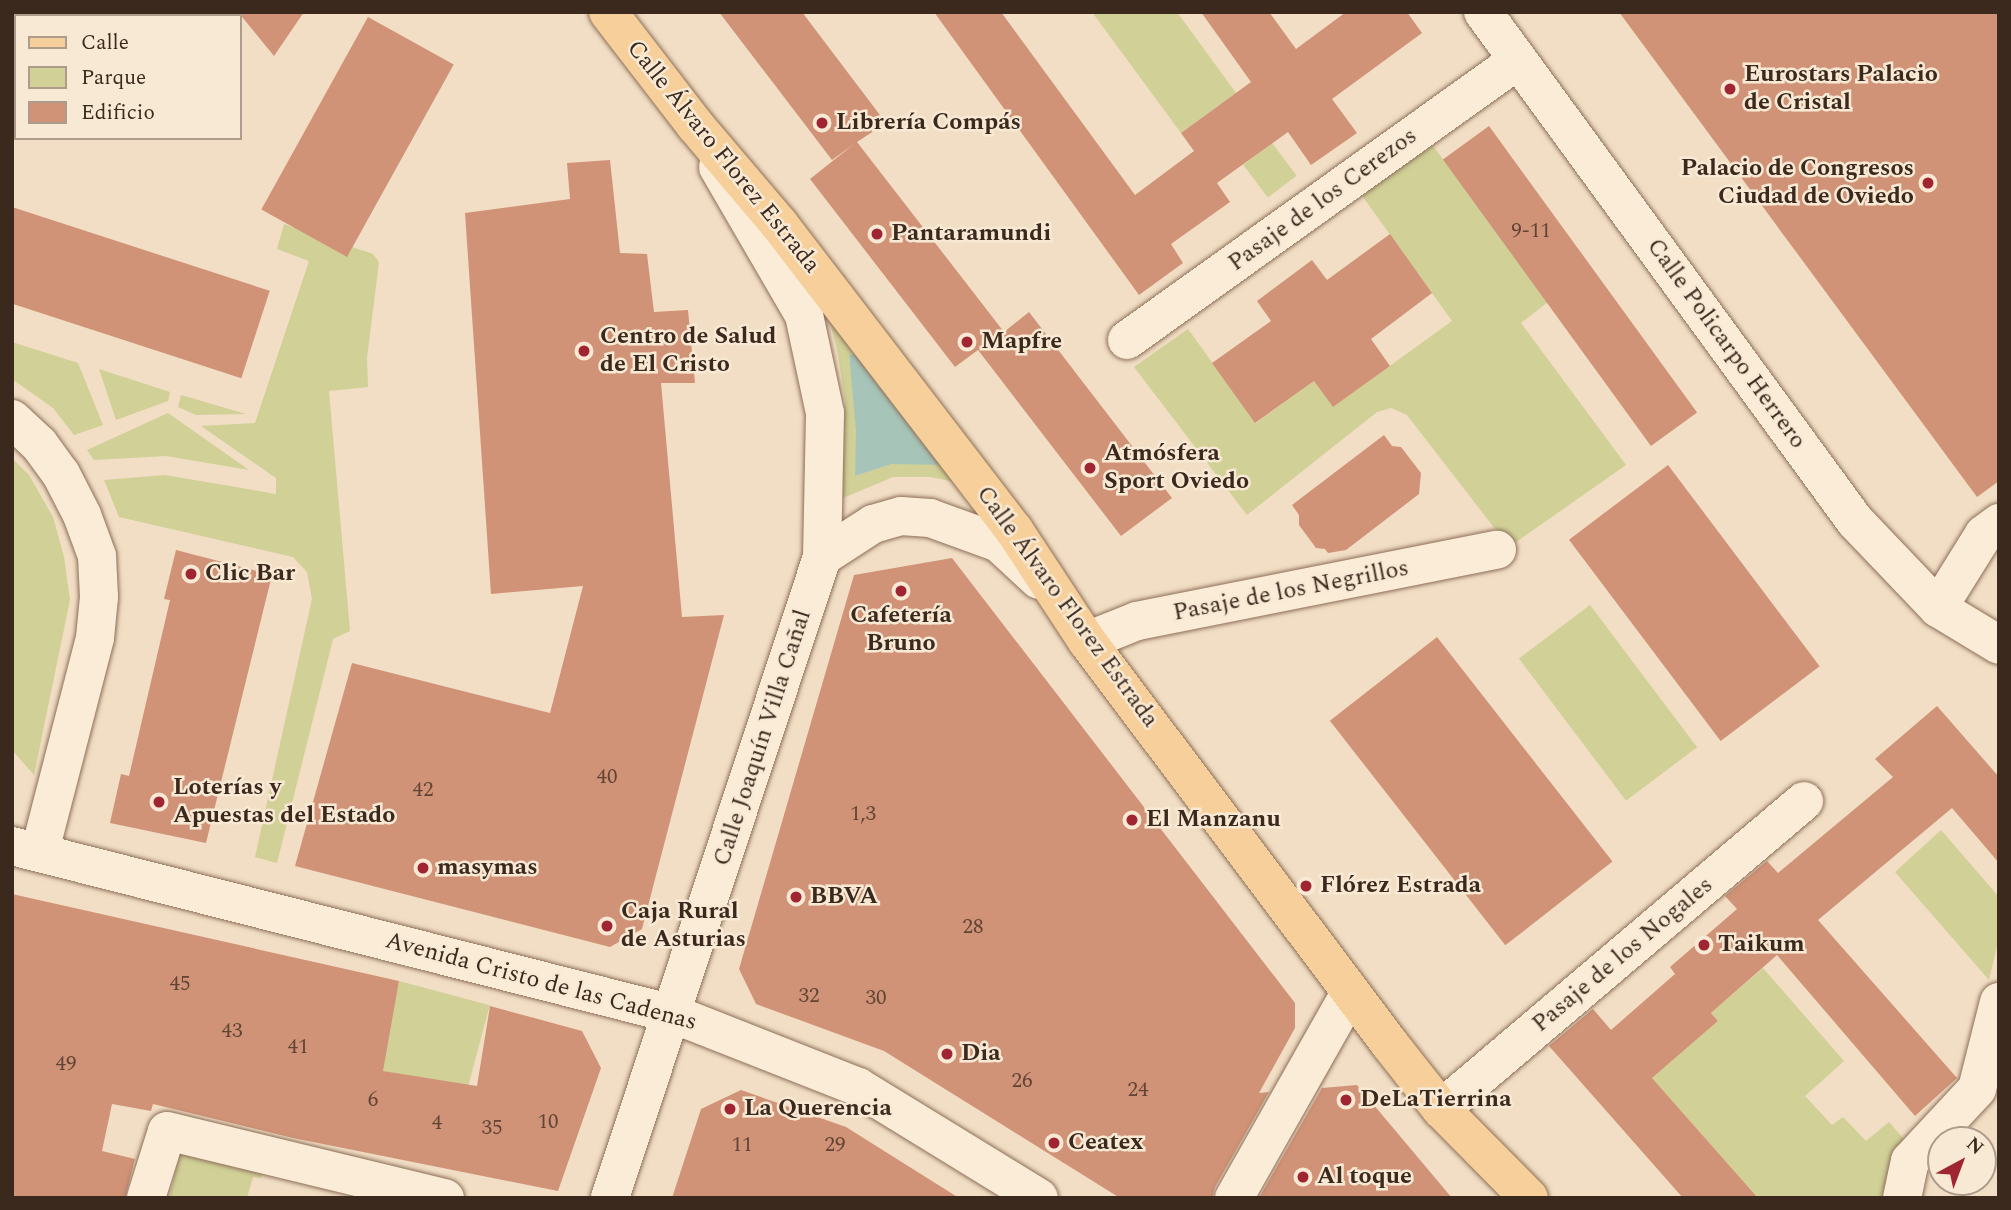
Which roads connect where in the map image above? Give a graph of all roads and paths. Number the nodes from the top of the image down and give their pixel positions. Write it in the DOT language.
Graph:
graph roads {
  1 [pos="608,12"];
  2 [pos="1483,12"];
  3 [pos="1518,60"];
  4 [pos="695,125"];
  5 [pos="1127,340"];
  6 [pos="12,419"];
  7 [pos="1999,523"];
  8 [pos="1497,550"];
  9 [pos="822,557"];
  10 [pos="1052,592"];
  11 [pos="1938,608"];
  12 [pos="1087,641"];
  13 [pos="1999,645"];
  14 [pos="1804,801"];
  15 [pos="26,848"];
  16 [pos="1350,993"];
  17 [pos="1999,1002"];
  18 [pos="673,1014"];
  19 [pos="1441,1109"];
  20 [pos="146,1198"];
  21 [pos="445,1198"];
  22 [pos="610,1198"];
  23 [pos="1039,1198"];
  24 [pos="1234,1198"];
  25 [pos="1529,1198"];
  26 [pos="1902,1198"];
  1 -- 4 [label="main road, Calle Álvaro Florez Estrada"];
  2 -- 3 [label="street, Calle Policarpo Herrero"];
  3 -- 5 [label="street, Pasaje de los Cerezos"];
  3 -- 11 [label="street, Calle Policarpo Herrero"];
  4 -- 9 [label="street, Calle Joaquín Villa Cañal"];
  4 -- 10 [label="main road, Calle Álvaro Florez Estrada"];
  6 -- 15 [label="street"];
  7 -- 11 [label="street"];
  8 -- 12 [label="street, Pasaje de los Negrillos"];
  9 -- 10 [label="street"];
  9 -- 18 [label="street, Calle Joaquín Villa Cañal"];
  10 -- 12 [label="main road, Calle Álvaro Florez Estrada"];
  11 -- 13 [label="street, Calle Policarpo Herrero"];
  12 -- 16 [label="main road, Calle Álvaro Florez Estrada"];
  14 -- 19 [label="street, Pasaje de los Nogales"];
  15 -- 18 [label="street, Avenida Cristo de las Cadenas"];
  16 -- 19 [label="main road, Calle Álvaro Florez Estrada"];
  16 -- 24 [label="street"];
  17 -- 26 [label="street"];
  18 -- 22 [label="street, Calle Joaquín Villa Cañal"];
  18 -- 23 [label="street, Avenida Cristo de las Cadenas"];
  19 -- 25 [label="main road, Calle Álvaro Florez Estrada"];
  20 -- 21 [label="street"];
}
